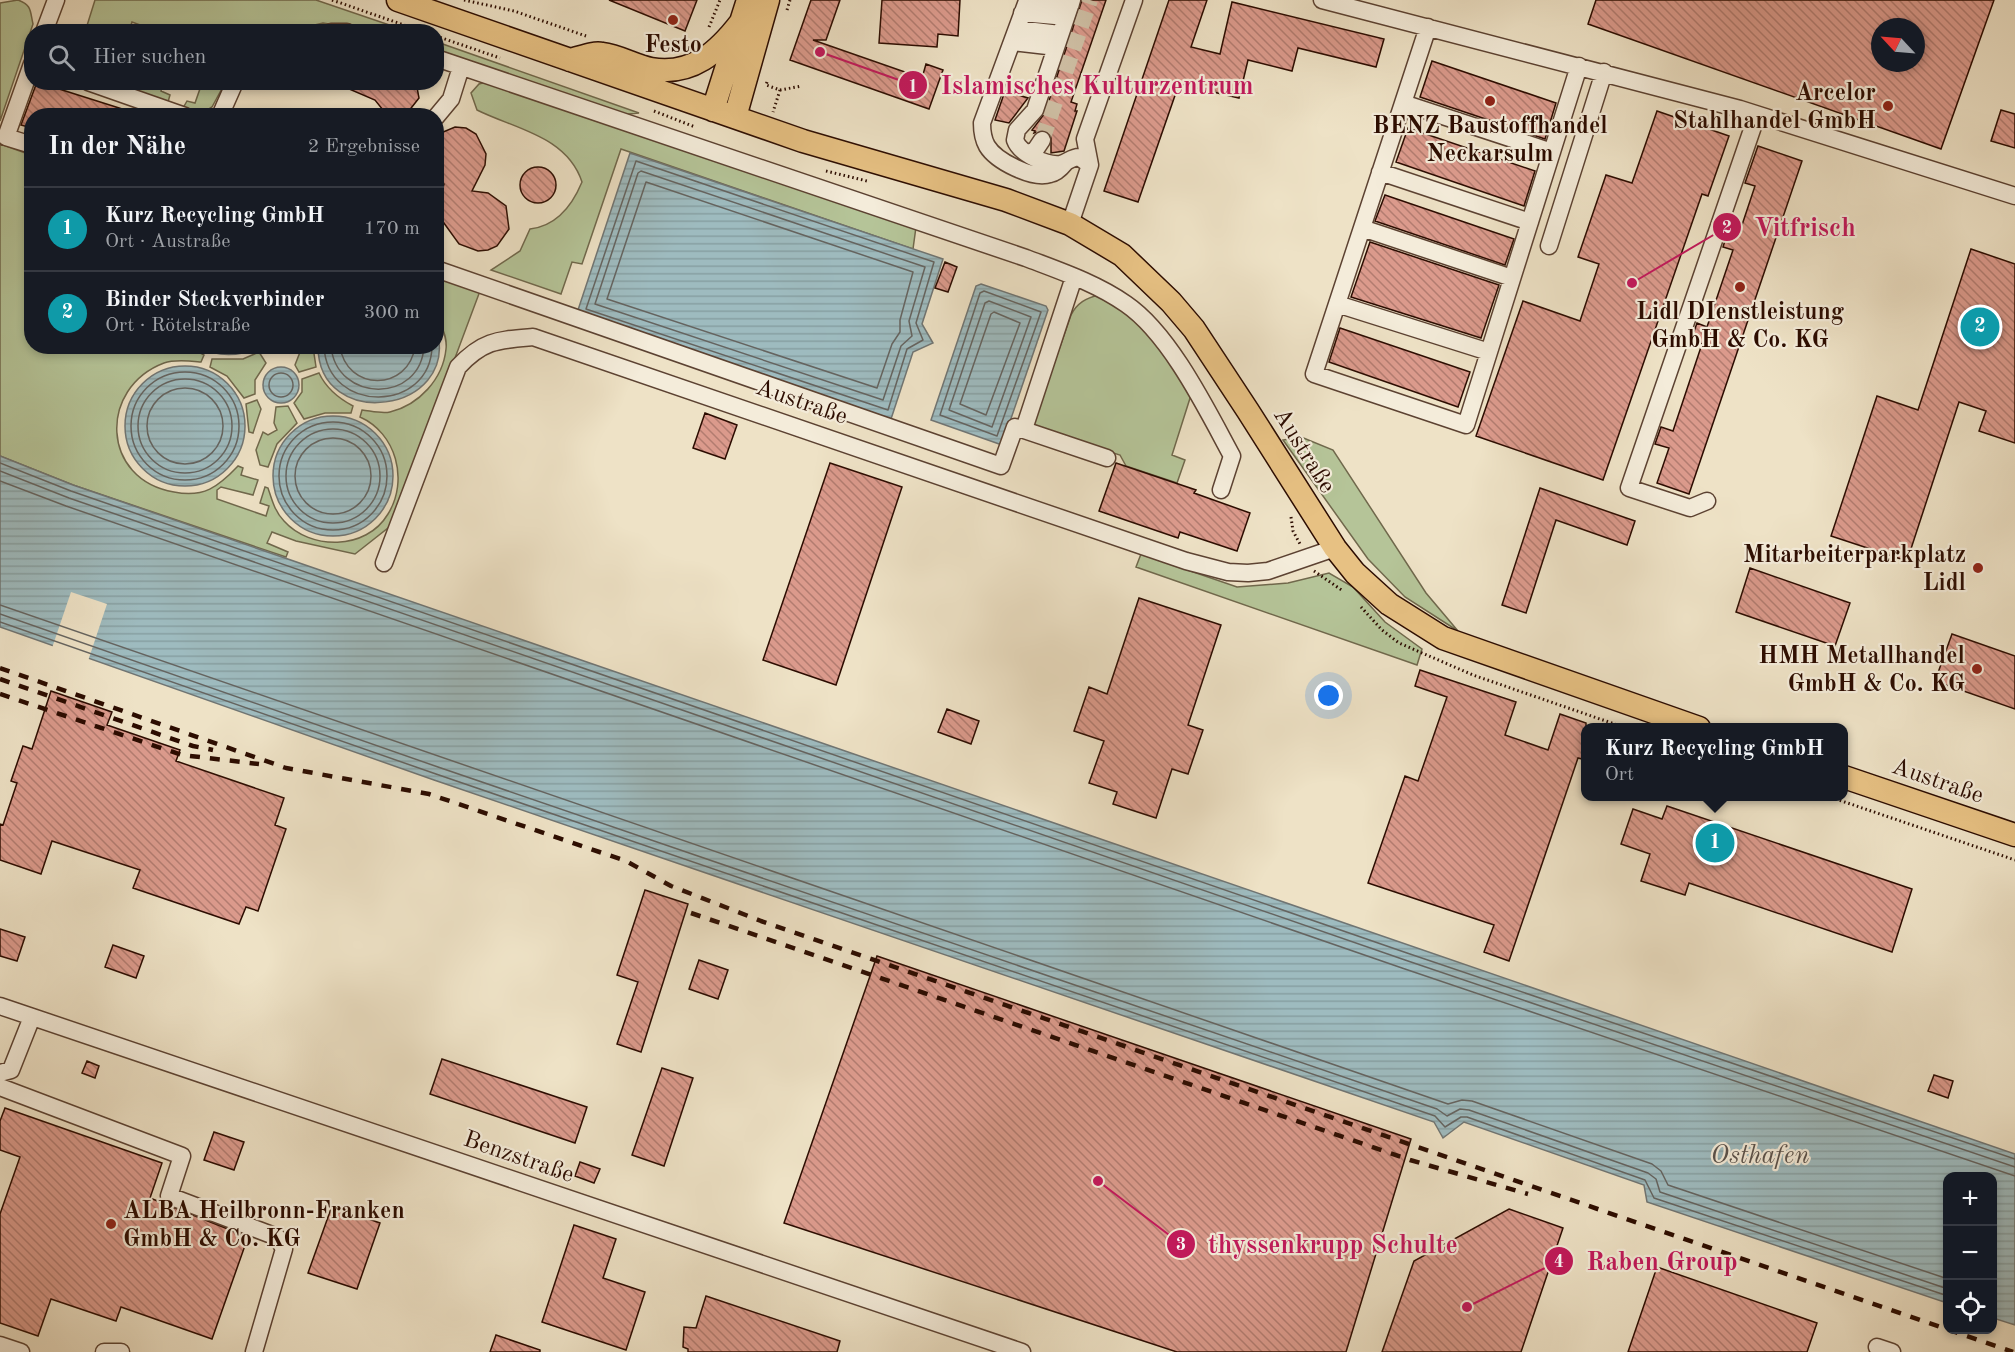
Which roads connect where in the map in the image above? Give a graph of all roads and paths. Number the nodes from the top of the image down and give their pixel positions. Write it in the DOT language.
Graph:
graph roads {
  1 [pos="56,0"];
  2 [pos="332,0"];
  3 [pos="398,0"];
  4 [pos="464,0"];
  5 [pos="720,0"];
  6 [pos="748,0"];
  7 [pos="790,0"];
  8 [pos="1134,0"];
  9 [pos="1322,0"];
  10 [pos="777,6"];
  11 [pos="1069,7"];
  12 [pos="741,22"];
  13 [pos="47,24"];
  14 [pos="401,24"];
  15 [pos="1428,27"];
  16 [pos="709,28"];
  17 [pos="1014,36"];
  18 [pos="592,38"];
  19 [pos="1058,40"];
  20 [pos="570,60"];
  21 [pos="444,61"];
  22 [pos="1579,66"];
  23 [pos="461,67"];
  24 [pos="1604,72"];
  25 [pos="768,76"];
  26 [pos="24,81"];
  27 [pos="802,86"];
  28 [pos="111,90"];
  29 [pos="231,90"];
  30 [pos="780,90"];
  31 [pos="1403,103"];
  32 [pos="161,108"];
  33 [pos="224,108"];
  34 [pos="444,108"];
  35 [pos="713,110"];
  36 [pos="1756,114"];
  37 [pos="735,117"];
  38 [pos="5,123"];
  39 [pos="768,129"];
  40 [pos="1042,140"];
  41 [pos="24,143"];
  42 [pos="1552,152"];
  43 [pos="1029,154"];
  44 [pos="1065,163"];
  45 [pos="1090,165"];
  46 [pos="1380,172"];
  47 [pos="2015,196"];
  48 [pos="1530,222"];
  49 [pos="1070,224"];
  50 [pos="1362,228"];
  51 [pos="1550,246"];
  52 [pos="444,272"];
  53 [pos="1074,277"];
  54 [pos="1512,278"];
  55 [pos="1337,304"];
  56 [pos="1489,352"];
  57 [pos="1024,429"];
  58 [pos="1107,458"];
  59 [pos="1221,490"];
  60 [pos="1707,501"];
  61 [pos="1335,548"];
  62 [pos="384,563"];
  63 [pos="1685,723"];
  64 [pos="1848,778"];
  65 [pos="1842,801"];
  66 [pos="2015,835"];
  67 [pos="2015,860"];
  68 [pos="0,1006"];
  69 [pos="32,1017"];
  70 [pos="0,1074"];
  71 [pos="0,1087"];
  72 [pos="0,1345"];
  73 [pos="21,1352"];
  74 [pos="104,1352"];
  75 [pos="121,1352"];
  76 [pos="254,1352"];
  77 [pos="1022,1352"];
  1 -- 13 [label="street"];
  2 -- 14 [label="path"];
  3 -- 20 [label="main road, Austraße"];
  4 -- 18 [label="path"];
  5 -- 16 [label="path"];
  6 -- 12 [label="main road"];
  7 -- 10 [label="path"];
  8 -- 45 [label="street"];
  9 -- 15 [label="street"];
  10 -- 37 [label="main road"];
  11 -- 17 [label="street"];
  11 -- 19 [label="street"];
  12 -- 20 [label="main road"];
  12 -- 35 [label="main road"];
  15 -- 22 [label="street"];
  15 -- 31 [label="street"];
  17 -- 19 [label="street"];
  17 -- 44 [label="street"];
  19 -- 43 [label="street"];
  20 -- 35 [label="main road, Austraße"];
  21 -- 23 [label="street"];
  22 -- 24 [label="street"];
  22 -- 42 [label="street"];
  23 -- 34 [label="street"];
  23 -- 53 [label="street"];
  24 -- 36 [label="street"];
  24 -- 51 [label="street"];
  25 -- 30 [label="path"];
  26 -- 38 [label="street"];
  27 -- 30 [label="path"];
  28 -- 32 [label="street"];
  29 -- 33 [label="street"];
  30 -- 39 [label="path"];
  31 -- 42 [label="street"];
  31 -- 46 [label="street"];
  35 -- 37 [label="main road, Austraße"];
  36 -- 47 [label="street"];
  36 -- 60 [label="street"];
  37 -- 39 [label="main road, Austraße"];
  38 -- 41 [label="street"];
  39 -- 49 [label="main road, Austraße"];
  40 -- 43 [label="street"];
  42 -- 48 [label="street"];
  43 -- 44 [label="street"];
  44 -- 45 [label="street"];
  45 -- 49 [label="street"];
  46 -- 48 [label="street"];
  46 -- 50 [label="street"];
  48 -- 54 [label="street"];
  49 -- 61 [label="main road, Austraße"];
  50 -- 54 [label="street"];
  50 -- 55 [label="street"];
  52 -- 57 [label="street"];
  53 -- 57 [label="street"];
  53 -- 59 [label="street"];
  54 -- 56 [label="street"];
  55 -- 56 [label="street"];
  55 -- 56 [label="street"];
  57 -- 58 [label="street"];
  61 -- 62 [label="street, Austraße"];
  61 -- 63 [label="main road, Austraße"];
  64 -- 66 [label="main road, Austraße"];
  65 -- 67 [label="path"];
  68 -- 69 [label="street, Benzstraße"];
  69 -- 70 [label="street"];
  69 -- 77 [label="street, Benzstraße"];
  71 -- 76 [label="street"];
  72 -- 73 [label="street"];
  74 -- 75 [label="street"];
}
